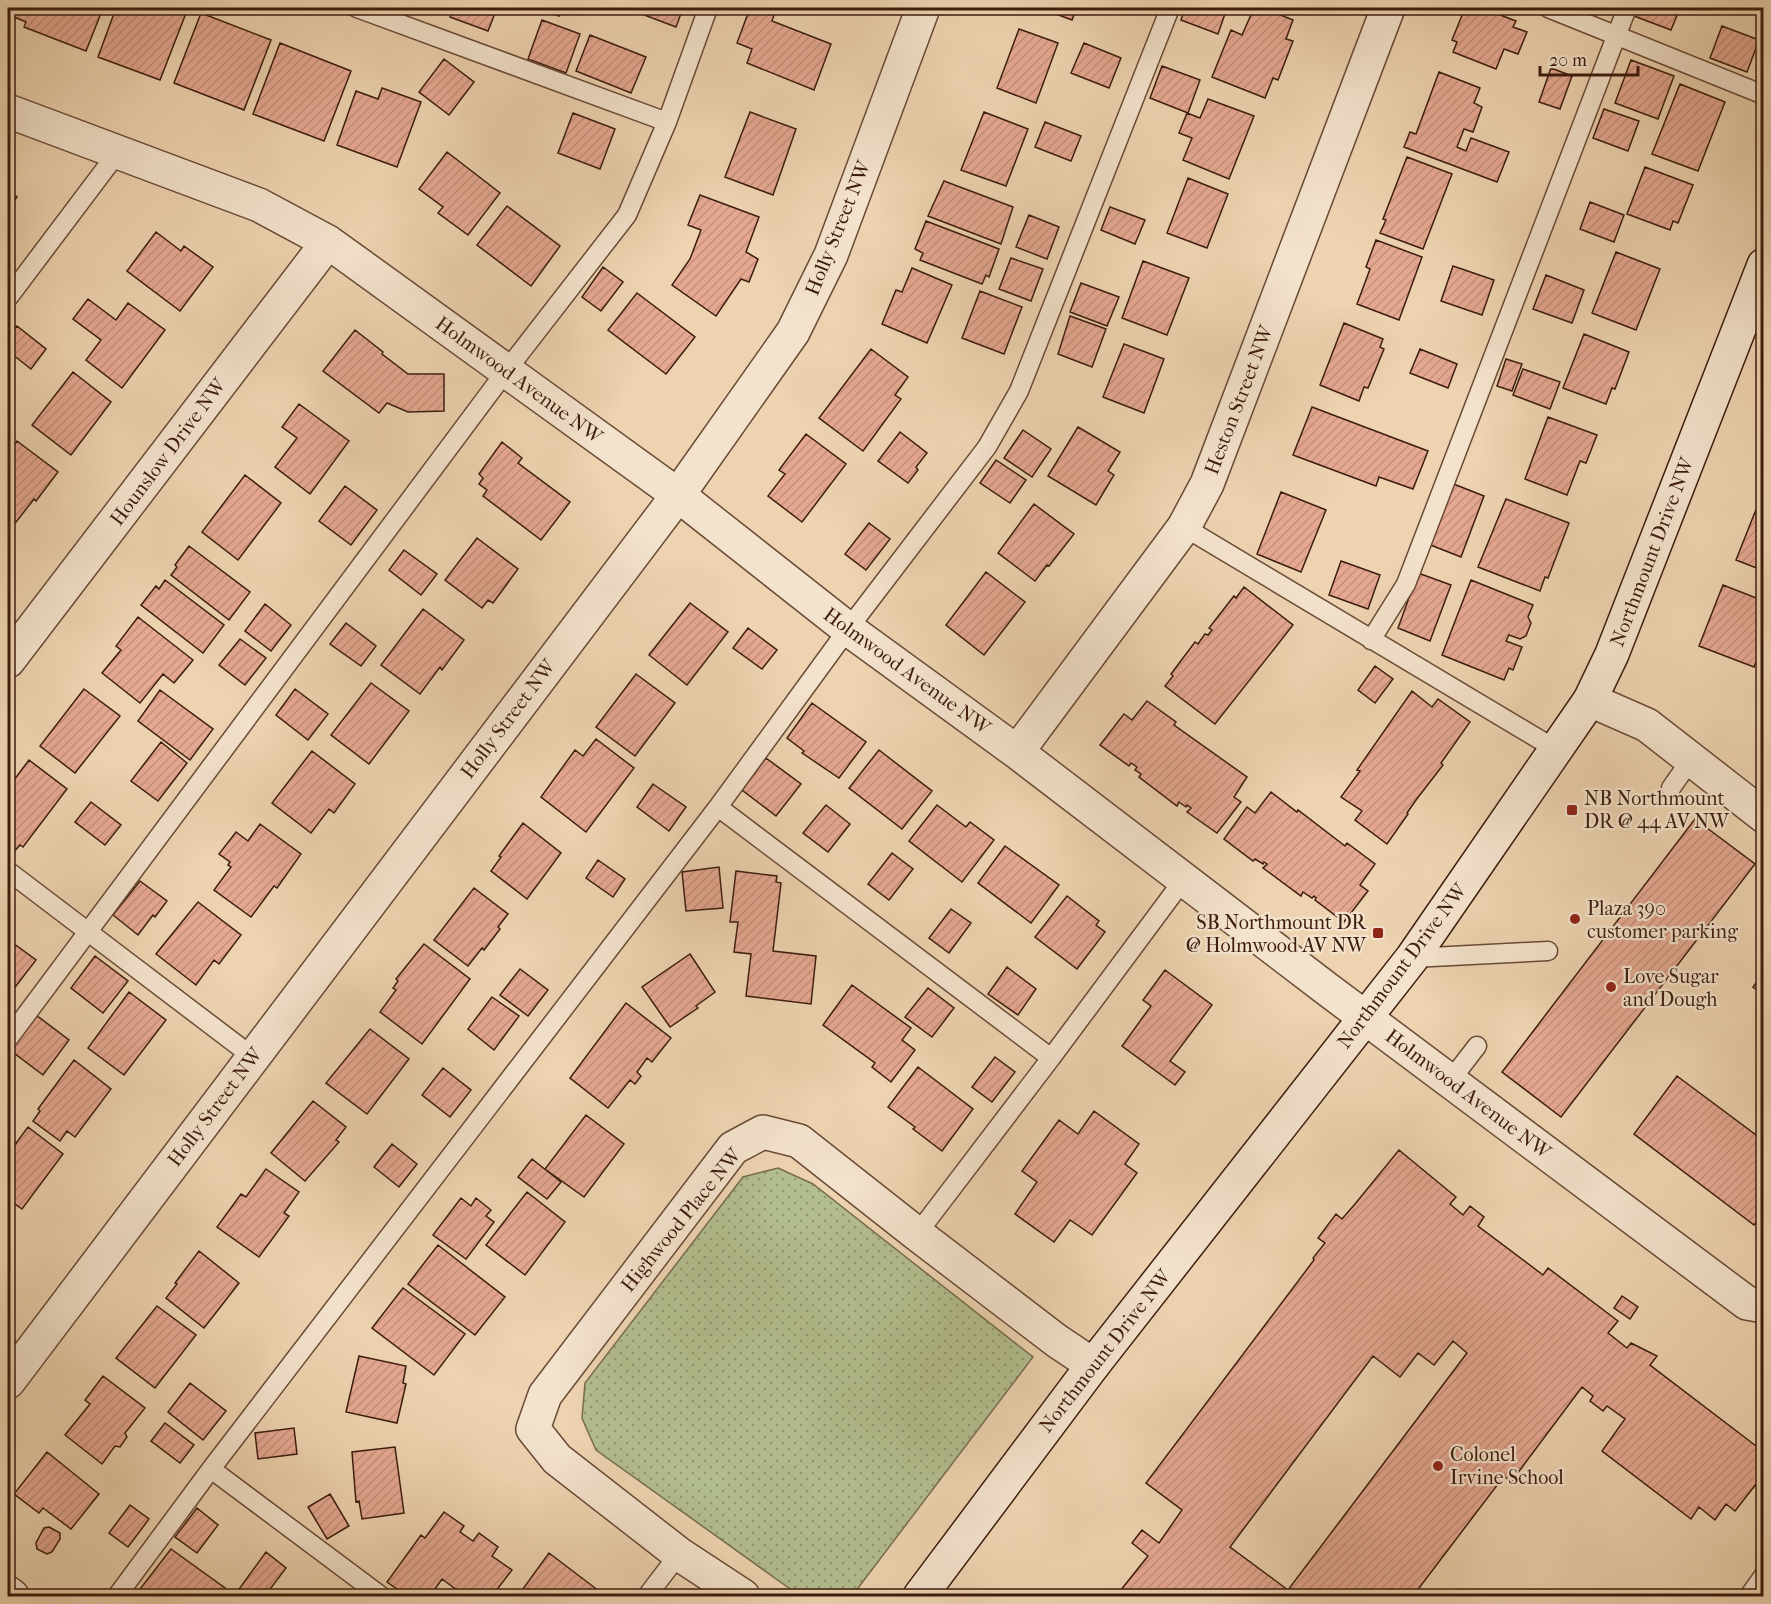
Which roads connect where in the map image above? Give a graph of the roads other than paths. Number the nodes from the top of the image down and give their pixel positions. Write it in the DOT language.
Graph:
graph roads {
  1 [pos="357,8"];
  2 [pos="708,8"];
  3 [pos="923,8"];
  4 [pos="1170,8"];
  5 [pos="1388,8"];
  6 [pos="1548,8"];
  7 [pos="1627,8"];
  8 [pos="1617,35"];
  9 [pos="1764,95"];
  10 [pos="8,111"];
  11 [pos="668,122"];
  12 [pos="118,152"];
  13 [pos="328,242"];
  14 [pos="1764,265"];
  15 [pos="8,298"];
  16 [pos="506,371"];
  17 [pos="678,495"];
  18 [pos="1184,527"];
  19 [pos="848,629"];
  20 [pos="1371,640"];
  21 [pos="8,661"];
  22 [pos="1590,700"];
  23 [pos="1557,750"];
  24 [pos="1017,752"];
  25 [pos="1692,758"];
  26 [pos="1671,788"];
  27 [pos="718,807"];
  28 [pos="1764,816"];
  29 [pos="8,871"];
  30 [pos="1184,879"];
  31 [pos="88,933"];
  32 [pos="1548,951"];
  33 [pos="1412,958"];
  34 [pos="1365,1017"];
  35 [pos="8,1039"];
  36 [pos="1477,1046"];
  37 [pos="253,1057"];
  38 [pos="1051,1058"];
  39 [pos="1450,1081"];
  40 [pos="917,1234"];
  41 [pos="1764,1306"];
  42 [pos="1093,1365"];
  43 [pos="8,1382"];
  44 [pos="211,1469"];
  45 [pos="679,1554"];
  46 [pos="1764,1575"];
  47 [pos="8,1593"];
  48 [pos="12,1596"];
  49 [pos="117,1596"];
  50 [pos="381,1596"];
  51 [pos="647,1596"];
  52 [pos="743,1596"];
  53 [pos="920,1596"];
  54 [pos="1749,1596"];
  1 -- 11 [label="lane"];
  2 -- 11 [label="lane"];
  3 -- 17 [label="street, Holly Street NW"];
  4 -- 19 [label="lane"];
  5 -- 18 [label="street, Heston Street NW"];
  6 -- 8 [label="lane"];
  7 -- 8 [label="lane"];
  8 -- 9 [label="lane"];
  8 -- 20 [label="lane"];
  10 -- 12 [label="street, Holmwood Avenue NW"];
  11 -- 16 [label="lane"];
  12 -- 13 [label="street, Holmwood Avenue NW"];
  12 -- 15 [label="lane"];
  13 -- 16 [label="street, Holmwood Avenue NW"];
  13 -- 21 [label="street, Hounslow Drive NW"];
  14 -- 22 [label="street, Northmount Drive NW"];
  16 -- 17 [label="street, Holmwood Avenue NW"];
  16 -- 31 [label="lane"];
  17 -- 19 [label="street, Holmwood Avenue NW"];
  17 -- 37 [label="street, Holly Street NW"];
  18 -- 20 [label="lane"];
  18 -- 24 [label="street, Heston Street NW"];
  19 -- 24 [label="street, Holmwood Avenue NW"];
  19 -- 27 [label="lane"];
  20 -- 23 [label="lane"];
  22 -- 23 [label="street, Northmount Drive NW"];
  22 -- 25 [label="street"];
  23 -- 33 [label="street, Northmount Drive NW"];
  24 -- 30 [label="street, Holmwood Avenue NW"];
  25 -- 26 [label="lane"];
  25 -- 28 [label="street"];
  27 -- 38 [label="lane"];
  27 -- 44 [label="lane"];
  29 -- 31 [label="lane"];
  30 -- 34 [label="street, Holmwood Avenue NW"];
  30 -- 38 [label="lane"];
  31 -- 35 [label="lane"];
  31 -- 37 [label="lane"];
  32 -- 33 [label="lane"];
  33 -- 34 [label="street, Northmount Drive NW"];
  34 -- 39 [label="street, Holmwood Avenue NW"];
  34 -- 42 [label="street, Northmount Drive NW"];
  36 -- 39 [label="lane"];
  37 -- 43 [label="street, Holly Street NW"];
  38 -- 40 [label="lane"];
  39 -- 41 [label="street, Holmwood Avenue NW"];
  40 -- 42 [label="street, Highwood Place NW"];
  40 -- 45 [label="street, Highwood Place NW"];
  42 -- 53 [label="street, Northmount Drive NW"];
  44 -- 49 [label="lane"];
  44 -- 50 [label="lane"];
  45 -- 51 [label="lane"];
  45 -- 52 [label="street, Highwood Place NW"];
  46 -- 54 [label="lane"];
  47 -- 48 [label="street"];
}
